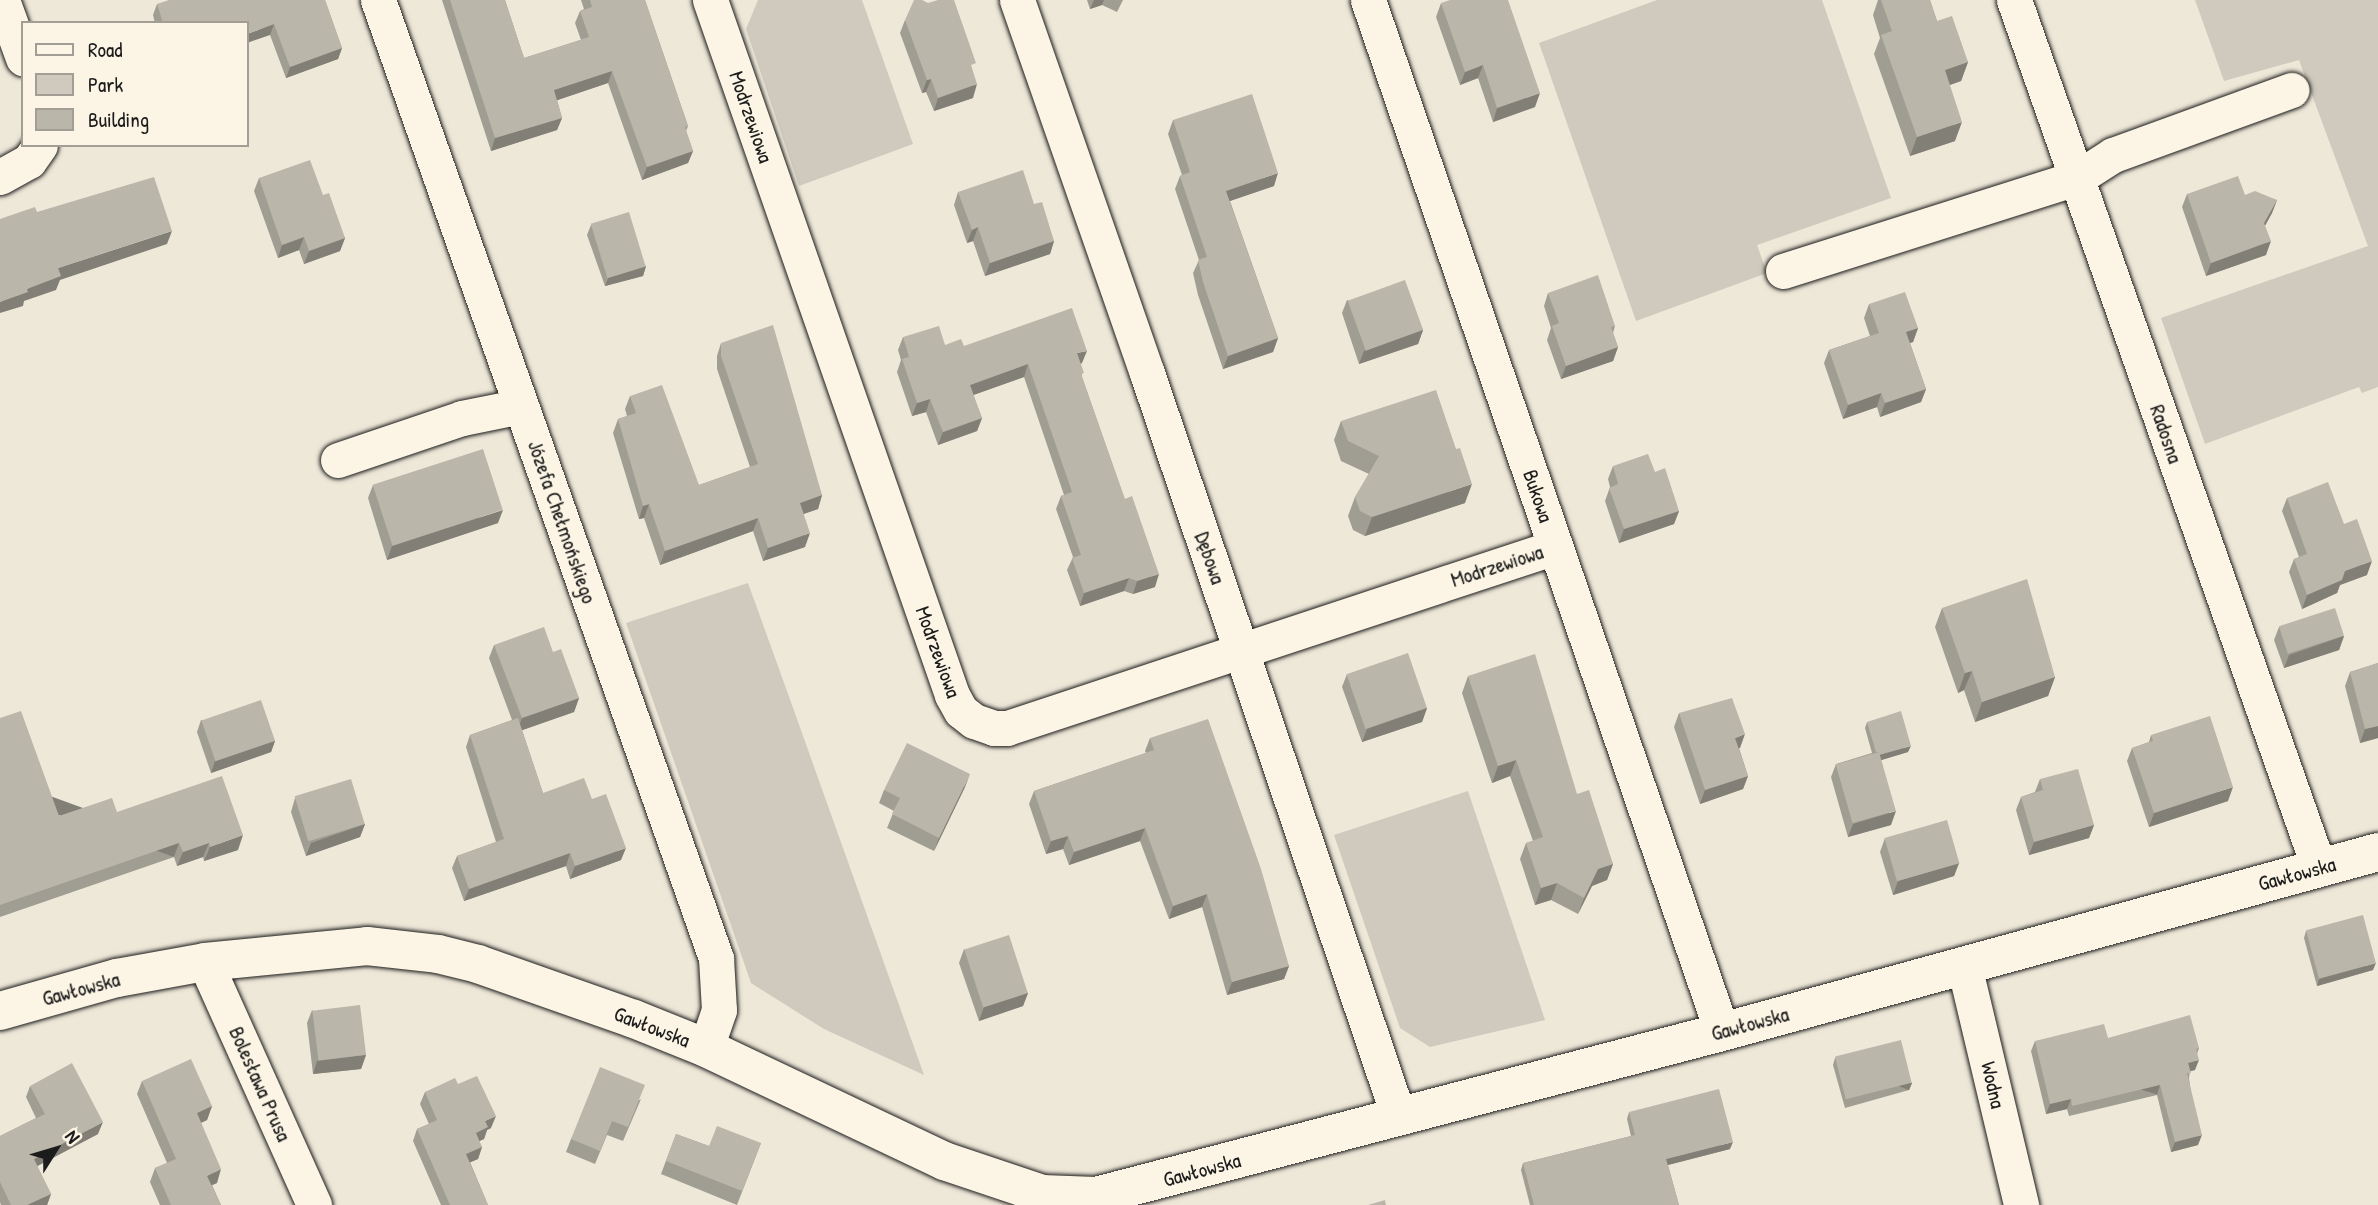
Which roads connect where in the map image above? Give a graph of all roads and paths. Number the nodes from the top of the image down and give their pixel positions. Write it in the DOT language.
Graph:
graph roads {
  1 [pos="2,0"];
  2 [pos="378,0"];
  3 [pos="710,0"];
  4 [pos="1017,0"];
  5 [pos="1368,0"];
  6 [pos="2014,0"];
  7 [pos="21,52"];
  8 [pos="2292,90"];
  9 [pos="39,147"];
  10 [pos="0,177"];
  11 [pos="2077,178"];
  12 [pos="1783,271"];
  13 [pos="521,406"];
  14 [pos="338,460"];
  15 [pos="1555,547"];
  16 [pos="1241,650"];
  17 [pos="2378,852"];
  18 [pos="2319,868"];
  19 [pos="205,962"];
  20 [pos="1964,965"];
  21 [pos="0,1011"];
  22 [pos="1722,1032"];
  23 [pos="706,1048"];
  24 [pos="1399,1118"];
  25 [pos="1044,1199"];
  26 [pos="314,1205"];
  27 [pos="2021,1205"];
  1 -- 7 [label="street"];
  2 -- 13 [label="street, Józefa Chełmońskiego"];
  3 -- 16 [label="street, Modrzewiowa"];
  4 -- 16 [label="street, Dębowa"];
  5 -- 15 [label="street, Bukowa"];
  6 -- 11 [label="street, Radosna"];
  8 -- 11 [label="street"];
  9 -- 10 [label="street"];
  11 -- 12 [label="street"];
  11 -- 18 [label="street, Radosna"];
  13 -- 14 [label="street"];
  13 -- 23 [label="street, Józefa Chełmońskiego"];
  15 -- 16 [label="street, Modrzewiowa"];
  15 -- 22 [label="street, Bukowa"];
  16 -- 24 [label="street, Dębowa"];
  17 -- 18 [label="street, Gawłowska"];
  18 -- 20 [label="street, Gawłowska"];
  19 -- 21 [label="street, Gawłowska"];
  19 -- 23 [label="street, Gawłowska"];
  19 -- 26 [label="street, Bolesława Prusa"];
  20 -- 22 [label="street, Gawłowska"];
  20 -- 27 [label="street, Wodna"];
  22 -- 24 [label="street, Gawłowska"];
  23 -- 25 [label="street, Gawłowska"];
  24 -- 25 [label="street, Gawłowska"];
}
